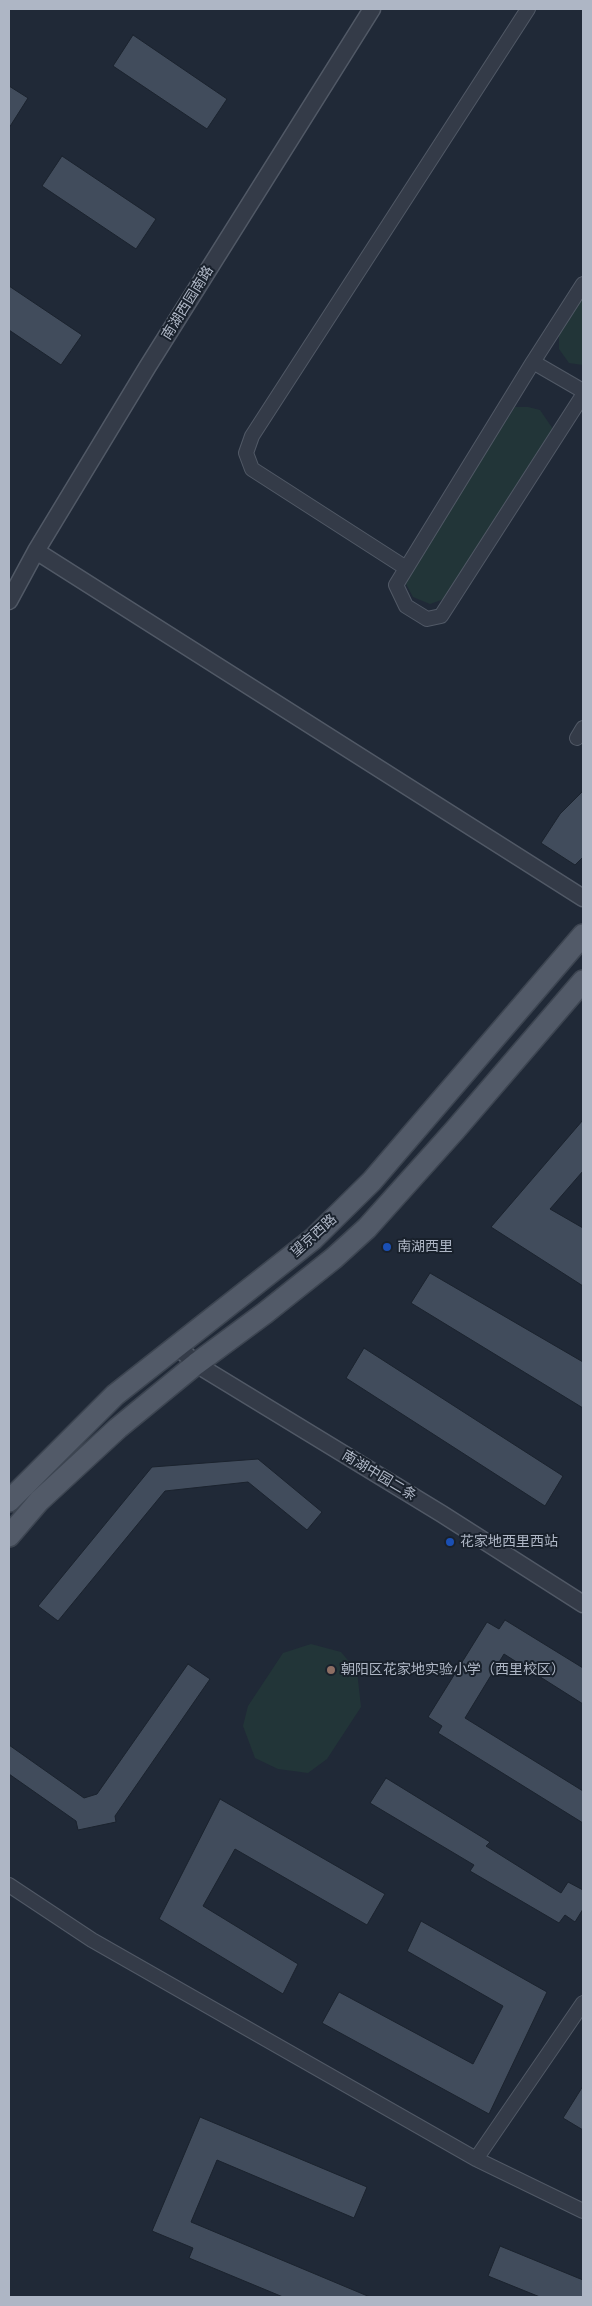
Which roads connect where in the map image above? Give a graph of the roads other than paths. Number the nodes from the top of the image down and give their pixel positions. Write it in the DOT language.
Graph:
graph roads {
  1 [pos="372,9"];
  2 [pos="528,9"];
  3 [pos="583,284"];
  4 [pos="533,362"];
  5 [pos="583,393"];
  6 [pos="36,551"];
  7 [pos="406,568"];
  8 [pos="9,600"];
  9 [pos="583,898"];
  10 [pos="583,935"];
  11 [pos="583,980"];
  12 [pos="177,1346"];
  13 [pos="196,1364"];
  14 [pos="9,1501"];
  15 [pos="9,1536"];
  16 [pos="583,1604"];
  17 [pos="9,1885"];
  18 [pos="583,2003"];
  19 [pos="476,2159"];
  20 [pos="583,2211"];
  1 -- 6 [label="street, 南湖西园南路"];
  2 -- 7 [label="street"];
  3 -- 4 [label="street"];
  4 -- 5 [label="street"];
  4 -- 7 [label="street"];
  5 -- 7 [label="street"];
  6 -- 8 [label="street, 南湖西园南路"];
  6 -- 9 [label="street"];
  10 -- 12 [label="main road, 望京西路"];
  11 -- 13 [label="main road, 望京西路"];
  12 -- 13 [label="street, 南湖中园二条"];
  12 -- 14 [label="main road, 望京西路"];
  13 -- 15 [label="main road, 望京西路"];
  13 -- 16 [label="street, 南湖中园二条"];
  17 -- 19 [label="street"];
  18 -- 19 [label="street"];
  19 -- 20 [label="street"];
}
